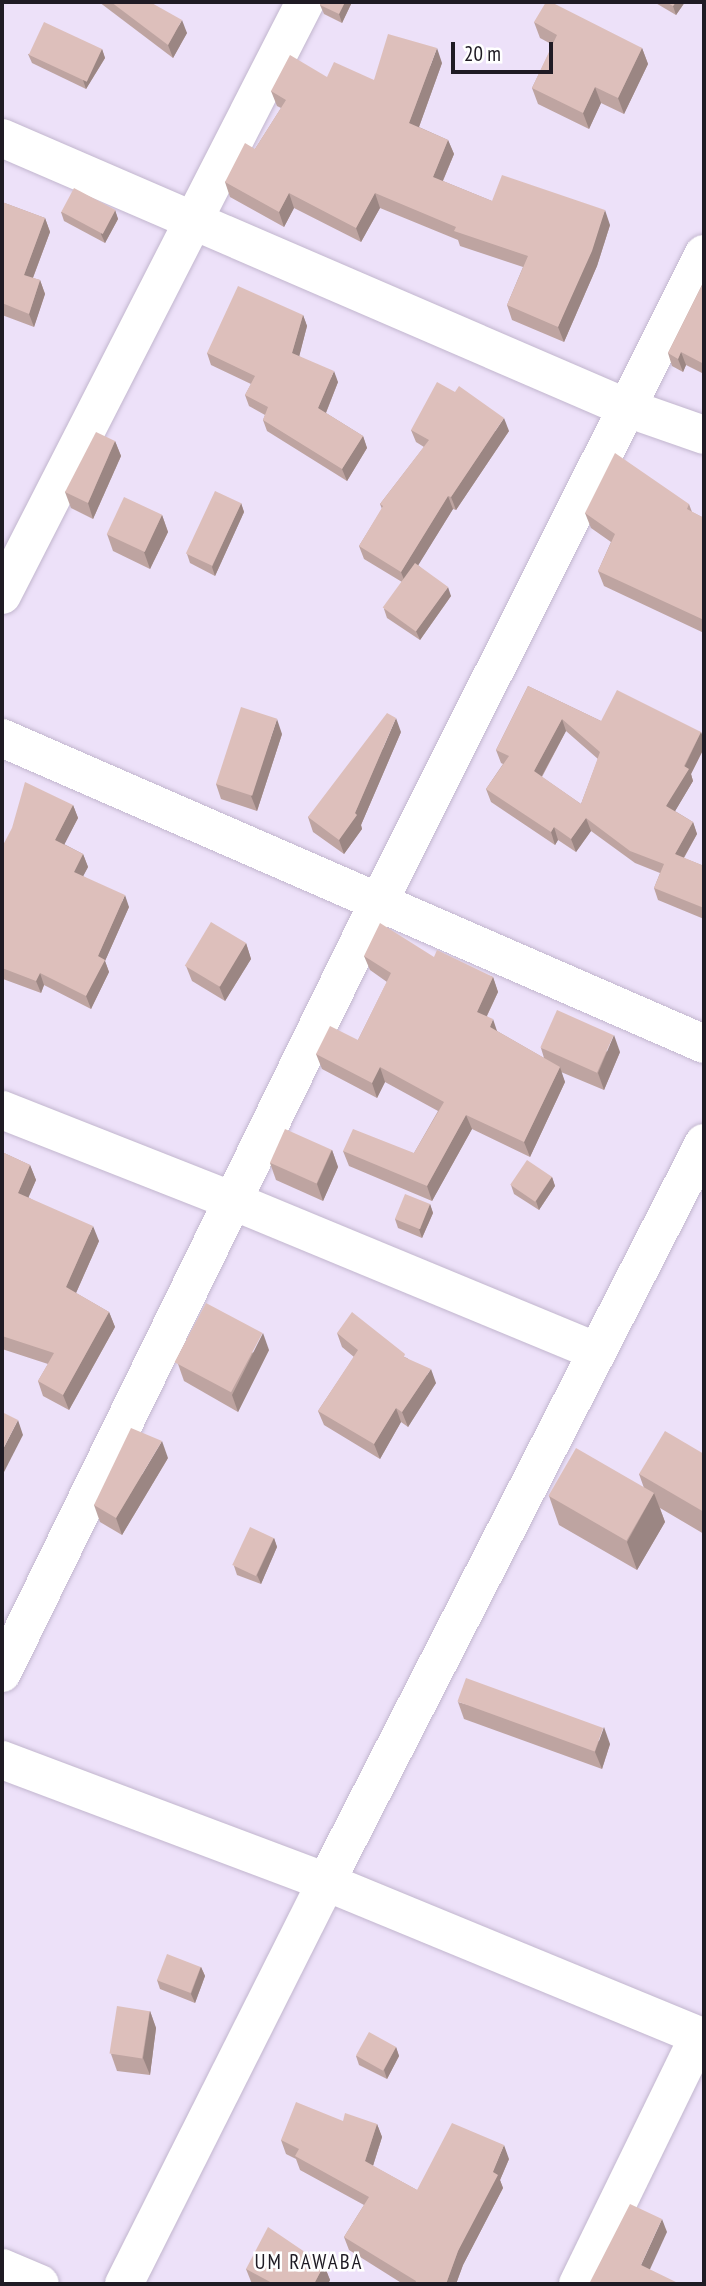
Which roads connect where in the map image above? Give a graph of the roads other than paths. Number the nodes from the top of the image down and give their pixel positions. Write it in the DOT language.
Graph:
graph roads {
  1 [pos="305,2"];
  2 [pos="2,138"];
  3 [pos="193,222"];
  4 [pos="704,254"];
  5 [pos="627,408"];
  6 [pos="704,435"];
  7 [pos="2,595"];
  8 [pos="2,738"];
  9 [pos="379,901"];
  10 [pos="704,1044"];
  11 [pos="2,1110"];
  12 [pos="704,1143"];
  13 [pos="233,1201"];
  14 [pos="597,1352"];
  15 [pos="2,1673"];
  16 [pos="2,1760"];
  17 [pos="326,1882"];
  18 [pos="701,2037"];
  19 [pos="2,2268"];
  20 [pos="40,2284"];
  21 [pos="124,2284"];
  22 [pos="578,2284"];
  1 -- 3 [label="street"];
  2 -- 3 [label="street"];
  3 -- 5 [label="street"];
  3 -- 7 [label="street"];
  4 -- 5 [label="street"];
  5 -- 6 [label="street"];
  5 -- 9 [label="street"];
  8 -- 9 [label="street"];
  9 -- 10 [label="street"];
  9 -- 13 [label="street"];
  11 -- 13 [label="street"];
  12 -- 14 [label="street"];
  13 -- 14 [label="street"];
  13 -- 15 [label="street"];
  14 -- 17 [label="street"];
  16 -- 17 [label="street"];
  17 -- 18 [label="street"];
  17 -- 21 [label="street"];
  18 -- 22 [label="street"];
  19 -- 20 [label="street"];
}
